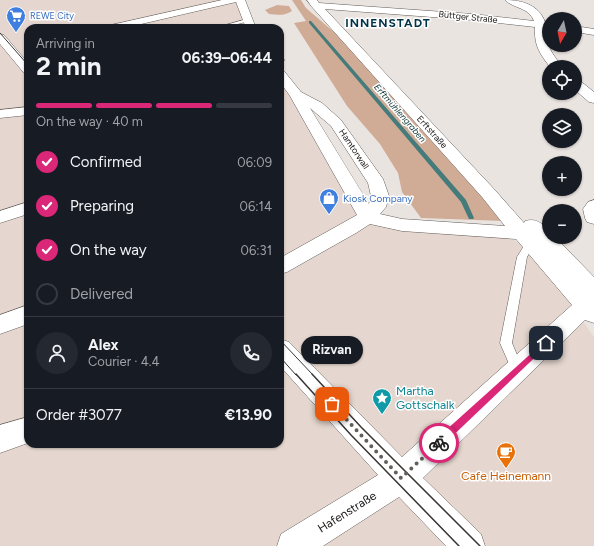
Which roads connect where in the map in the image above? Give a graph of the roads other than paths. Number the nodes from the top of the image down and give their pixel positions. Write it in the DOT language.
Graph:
graph roads {
  1 [pos="234,0"];
  2 [pos="240,0"];
  3 [pos="510,0"];
  4 [pos="313,2"];
  5 [pos="542,22"];
  6 [pos="129,24"];
  7 [pos="249,24"];
  8 [pos="542,26"];
  9 [pos="582,30"];
  10 [pos="594,32"];
  11 [pos="542,34"];
  12 [pos="0,37"];
  13 [pos="542,44"];
  14 [pos="24,45"];
  15 [pos="4,48"];
  16 [pos="24,66"];
  17 [pos="284,82"];
  18 [pos="582,89"];
  19 [pos="296,95"];
  20 [pos="594,99"];
  21 [pos="24,111"];
  22 [pos="0,114"];
  23 [pos="488,193"];
  24 [pos="594,206"];
  25 [pos="24,209"];
  26 [pos="0,217"];
  27 [pos="367,217"];
  28 [pos="594,218"];
  29 [pos="526,238"];
  30 [pos="284,265"];
  31 [pos="592,302"];
  32 [pos="24,316"];
  33 [pos="0,326"];
  34 [pos="284,352"];
  35 [pos="518,370"];
  36 [pos="24,431"];
  37 [pos="0,439"];
  38 [pos="401,478"];
  39 [pos="292,546"];
  40 [pos="469,546"];
  1 -- 6 [label="street"];
  2 -- 7 [label="street"];
  3 -- 5 [label="street"];
  4 -- 8 [label="street, Büttger Straße"];
  4 -- 23 [label="street, Erftstraße"];
  9 -- 10 [label="street"];
  11 -- 13 [label="street"];
  12 -- 15 [label="street"];
  14 -- 15 [label="street"];
  15 -- 16 [label="street"];
  17 -- 19 [label="street, Hamtorwall"];
  18 -- 20 [label="street"];
  19 -- 27 [label="street, Hamtorwall"];
  19 -- 27 [label="street, Hamtorwall"];
  21 -- 22 [label="street"];
  23 -- 29 [label="street, Erftstraße"];
  23 -- 31 [label="street, Erftstraße"];
  24 -- 28 [label="street"];
  25 -- 26 [label="street"];
  27 -- 29 [label="street"];
  27 -- 30 [label="street, Hamtorwall"];
  29 -- 31 [label="street, Erftstraße"];
  29 -- 35 [label="lane"];
  31 -- 35 [label="street"];
  32 -- 33 [label="street"];
  34 -- 38 [label="street"];
  35 -- 38 [label="street"];
  36 -- 37 [label="street"];
  38 -- 39 [label="street, Hafenstraße"];
  38 -- 40 [label="street"];
}
